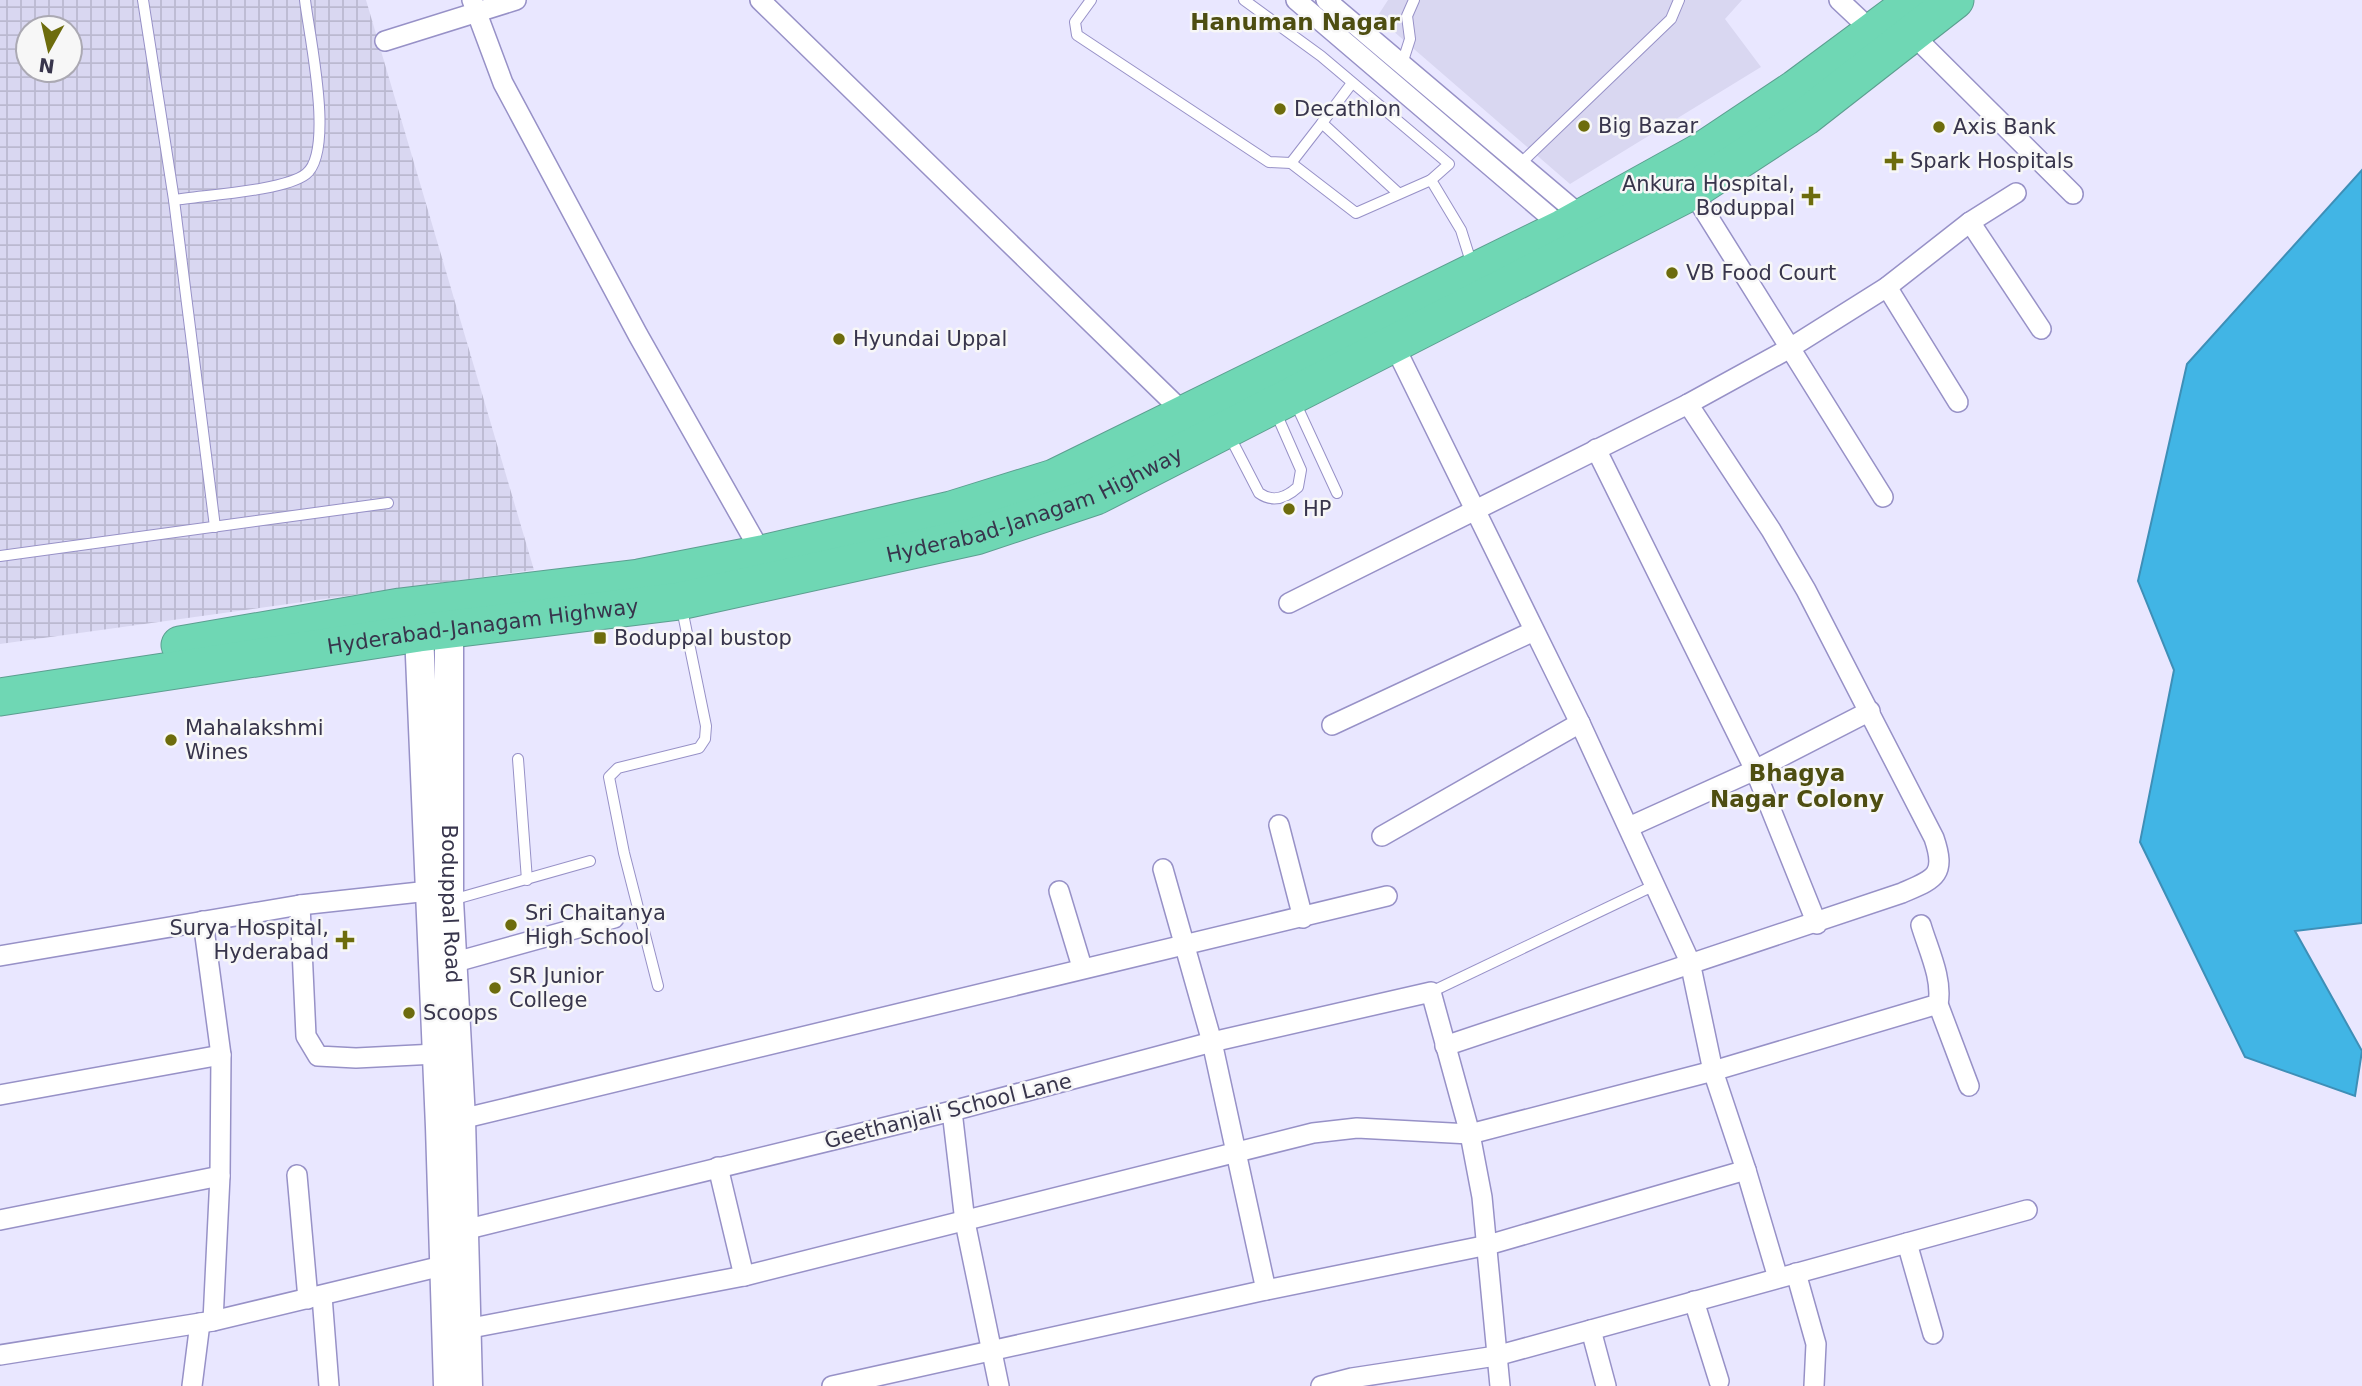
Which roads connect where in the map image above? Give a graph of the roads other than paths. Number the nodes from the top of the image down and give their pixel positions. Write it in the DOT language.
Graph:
graph roads {
  1 [pos="143,0"];
  2 [pos="305,0"];
  3 [pos="516,0"];
  4 [pos="760,0"];
  5 [pos="1091,0"];
  6 [pos="1244,0"];
  7 [pos="1296,0"];
  8 [pos="1415,0"];
  9 [pos="1679,0"];
  10 [pos="1839,0"];
  11 [pos="1955,0"];
  12 [pos="1333,3"];
  13 [pos="473,6"];
  14 [pos="1913,17"];
  15 [pos="385,41"];
  16 [pos="1869,45"];
  17 [pos="1402,64"];
  18 [pos="1352,83"];
  19 [pos="1322,123"];
  20 [pos="1291,163"];
  21 [pos="1520,164"];
  22 [pos="1431,180"];
  23 [pos="1692,191"];
  24 [pos="1397,192"];
  25 [pos="2016,193"];
  26 [pos="2073,194"];
  27 [pos="174,200"];
  28 [pos="1572,222"];
  29 [pos="1970,222"];
  30 [pos="1475,272"];
  31 [pos="1886,287"];
  32 [pos="2041,329"];
  33 [pos="1394,345"];
  34 [pos="1790,348"];
  35 [pos="1282,401"];
  36 [pos="1958,402"];
  37 [pos="1688,404"];
  38 [pos="1186,415"];
  39 [pos="1226,430"];
  40 [pos="1596,449"];
  41 [pos="1337,493"];
  42 [pos="1883,497"];
  43 [pos="387,503"];
  44 [pos="1476,509"];
  45 [pos="215,527"];
  46 [pos="762,554"];
  47 [pos="0,556"];
  48 [pos="813,557"];
  49 [pos="680,601"];
  50 [pos="1289,603"];
  51 [pos="1534,631"];
  52 [pos="434,632"];
  53 [pos="0,676"];
  54 [pos="0,697"];
  55 [pos="1870,711"];
  56 [pos="1580,723"];
  57 [pos="1332,725"];
  58 [pos="518,759"];
  59 [pos="1755,770"];
  60 [pos="1279,825"];
  61 [pos="1629,827"];
  62 [pos="1382,836"];
  63 [pos="590,861"];
  64 [pos="1163,869"];
  65 [pos="527,880"];
  66 [pos="1655,885"];
  67 [pos="1059,891"];
  68 [pos="439,895"];
  69 [pos="1387,896"];
  70 [pos="300,905"];
  71 [pos="614,918"];
  72 [pos="1303,918"];
  73 [pos="203,921"];
  74 [pos="1816,924"];
  75 [pos="1921,925"];
  76 [pos="1185,945"];
  77 [pos="0,956"];
  78 [pos="1690,962"];
  79 [pos="452,963"];
  80 [pos="1082,967"];
  81 [pos="658,986"];
  82 [pos="1431,992"];
  83 [pos="1938,1004"];
  84 [pos="1212,1042"];
  85 [pos="1445,1046"];
  86 [pos="436,1054"];
  87 [pos="221,1055"];
  88 [pos="1713,1071"];
  89 [pos="1969,1086"];
  90 [pos="0,1095"];
  91 [pos="952,1111"];
  92 [pos="461,1119"];
  93 [pos="1470,1134"];
  94 [pos="1234,1151"];
  95 [pos="718,1167"];
  96 [pos="1746,1170"];
  97 [pos="297,1175"];
  98 [pos="220,1176"];
  99 [pos="2027,1210"];
  100 [pos="0,1220"];
  101 [pos="965,1222"];
  102 [pos="464,1230"];
  103 [pos="1907,1243"];
  104 [pos="1488,1245"];
  105 [pos="442,1266"];
  106 [pos="1787,1275"];
  107 [pos="744,1276"];
  108 [pos="1266,1290"];
  109 [pos="315,1297"];
  110 [pos="1694,1301"];
  111 [pos="207,1322"];
  112 [pos="466,1328"];
  113 [pos="1591,1330"];
  114 [pos="1933,1334"];
  115 [pos="991,1348"];
  116 [pos="0,1355"];
  117 [pos="1496,1356"];
  118 [pos="1719,1381"];
  119 [pos="192,1386"];
  120 [pos="329,1386"];
  121 [pos="447,1386"];
  122 [pos="468,1386"];
  123 [pos="832,1386"];
  124 [pos="999,1386"];
  125 [pos="1321,1386"];
  126 [pos="1500,1386"];
  127 [pos="1606,1386"];
  128 [pos="1814,1386"];
  1 -- 27 [label="lane"];
  2 -- 27 [label="lane"];
  3 -- 13 [label="street"];
  4 -- 38 [label="street"];
  5 -- 20 [label="lane"];
  6 -- 18 [label="lane"];
  7 -- 28 [label="street"];
  8 -- 17 [label="lane"];
  9 -- 21 [label="lane"];
  10 -- 16 [label="street"];
  11 -- 14 [label="highway, Hyderabad-Janagam Highway"];
  12 -- 17 [label="street"];
  13 -- 15 [label="street"];
  13 -- 46 [label="street"];
  14 -- 16 [label="highway, Hyderabad-Janagam Highway"];
  14 -- 26 [label="street"];
  16 -- 23 [label="highway, Hyderabad-Janagam Highway"];
  16 -- 28 [label="highway, Hyderabad-Janagam Highway"];
  17 -- 21 [label="street"];
  18 -- 19 [label="lane"];
  18 -- 22 [label="lane"];
  19 -- 20 [label="lane"];
  19 -- 24 [label="lane"];
  20 -- 24 [label="lane"];
  21 -- 28 [label="street"];
  22 -- 24 [label="lane"];
  22 -- 30 [label="lane"];
  23 -- 33 [label="highway, Hyderabad-Janagam Highway"];
  23 -- 34 [label="street"];
  25 -- 29 [label="street"];
  27 -- 45 [label="lane"];
  28 -- 30 [label="highway, Hyderabad-Janagam Highway"];
  29 -- 31 [label="street"];
  29 -- 32 [label="street"];
  30 -- 38 [label="highway, Hyderabad-Janagam Highway"];
  31 -- 34 [label="street"];
  31 -- 36 [label="street"];
  33 -- 35 [label="highway, Hyderabad-Janagam Highway"];
  33 -- 44 [label="street"];
  34 -- 37 [label="street"];
  34 -- 42 [label="street"];
  35 -- 39 [label="highway, Hyderabad-Janagam Highway"];
  35 -- 39 [label="lane"];
  35 -- 41 [label="lane"];
  37 -- 40 [label="street"];
  37 -- 55 [label="street"];
  38 -- 48 [label="highway, Hyderabad-Janagam Highway"];
  39 -- 48 [label="highway, Hyderabad-Janagam Highway"];
  40 -- 44 [label="street"];
  40 -- 59 [label="street"];
  43 -- 45 [label="lane"];
  44 -- 50 [label="street"];
  44 -- 51 [label="street"];
  45 -- 47 [label="lane"];
  46 -- 48 [label="highway, Hyderabad-Janagam Highway"];
  46 -- 53 [label="highway, Hyderabad-Janagam Highway"];
  48 -- 49 [label="highway, Hyderabad-Janagam Highway"];
  49 -- 52 [label="highway, Hyderabad-Janagam Highway"];
  49 -- 81 [label="lane"];
  51 -- 56 [label="street"];
  51 -- 57 [label="street"];
  52 -- 54 [label="highway, Hyderabad-Janagam Highway"];
  52 -- 68 [label="street, Boduppal Road"];
  55 -- 59 [label="street"];
  55 -- 74 [label="street"];
  56 -- 61 [label="street"];
  56 -- 62 [label="street"];
  58 -- 65 [label="lane"];
  59 -- 61 [label="street"];
  59 -- 74 [label="street"];
  60 -- 72 [label="street"];
  61 -- 66 [label="street"];
  63 -- 65 [label="lane"];
  64 -- 76 [label="street"];
  65 -- 68 [label="lane"];
  66 -- 78 [label="street"];
  66 -- 82 [label="lane"];
  67 -- 80 [label="street"];
  68 -- 70 [label="street"];
  68 -- 79 [label="street, Boduppal Road"];
  68 -- 86 [label="street, Boduppal Road"];
  69 -- 72 [label="street"];
  70 -- 73 [label="street"];
  70 -- 86 [label="street"];
  71 -- 79 [label="street"];
  72 -- 76 [label="street"];
  73 -- 77 [label="street"];
  73 -- 87 [label="street"];
  74 -- 78 [label="street"];
  75 -- 83 [label="street"];
  76 -- 80 [label="street"];
  76 -- 84 [label="street"];
  78 -- 85 [label="street"];
  78 -- 88 [label="street"];
  79 -- 92 [label="street, Boduppal Road"];
  80 -- 92 [label="street"];
  82 -- 84 [label="street, Geethanjali School Lane"];
  82 -- 85 [label="street"];
  83 -- 88 [label="street"];
  83 -- 89 [label="street"];
  84 -- 91 [label="street, Geethanjali School Lane"];
  84 -- 94 [label="street"];
  85 -- 93 [label="street"];
  86 -- 105 [label="street, Boduppal Road"];
  87 -- 90 [label="street"];
  87 -- 98 [label="street"];
  88 -- 93 [label="street"];
  88 -- 96 [label="street"];
  91 -- 95 [label="street, Geethanjali School Lane"];
  91 -- 101 [label="street"];
  92 -- 102 [label="street, Boduppal Road"];
  93 -- 94 [label="street"];
  93 -- 104 [label="street"];
  94 -- 101 [label="street"];
  94 -- 108 [label="street"];
  95 -- 102 [label="street, Geethanjali School Lane"];
  95 -- 107 [label="street"];
  96 -- 104 [label="street"];
  96 -- 106 [label="street"];
  97 -- 109 [label="street"];
  98 -- 100 [label="street"];
  98 -- 111 [label="street"];
  99 -- 103 [label="street"];
  101 -- 107 [label="street"];
  101 -- 115 [label="street"];
  102 -- 112 [label="street, Boduppal Road"];
  103 -- 106 [label="street"];
  103 -- 114 [label="street"];
  104 -- 108 [label="street"];
  104 -- 117 [label="street"];
  105 -- 109 [label="street"];
  105 -- 121 [label="street, Boduppal Road"];
  106 -- 110 [label="street"];
  106 -- 128 [label="street"];
  107 -- 112 [label="street"];
  108 -- 115 [label="street"];
  109 -- 111 [label="street"];
  109 -- 120 [label="street"];
  110 -- 113 [label="street"];
  110 -- 118 [label="street"];
  111 -- 116 [label="street"];
  111 -- 119 [label="street"];
  112 -- 122 [label="street, Boduppal Road"];
  113 -- 117 [label="street"];
  113 -- 127 [label="street"];
  115 -- 123 [label="street"];
  115 -- 124 [label="street"];
  117 -- 125 [label="street"];
  117 -- 126 [label="street"];
}
